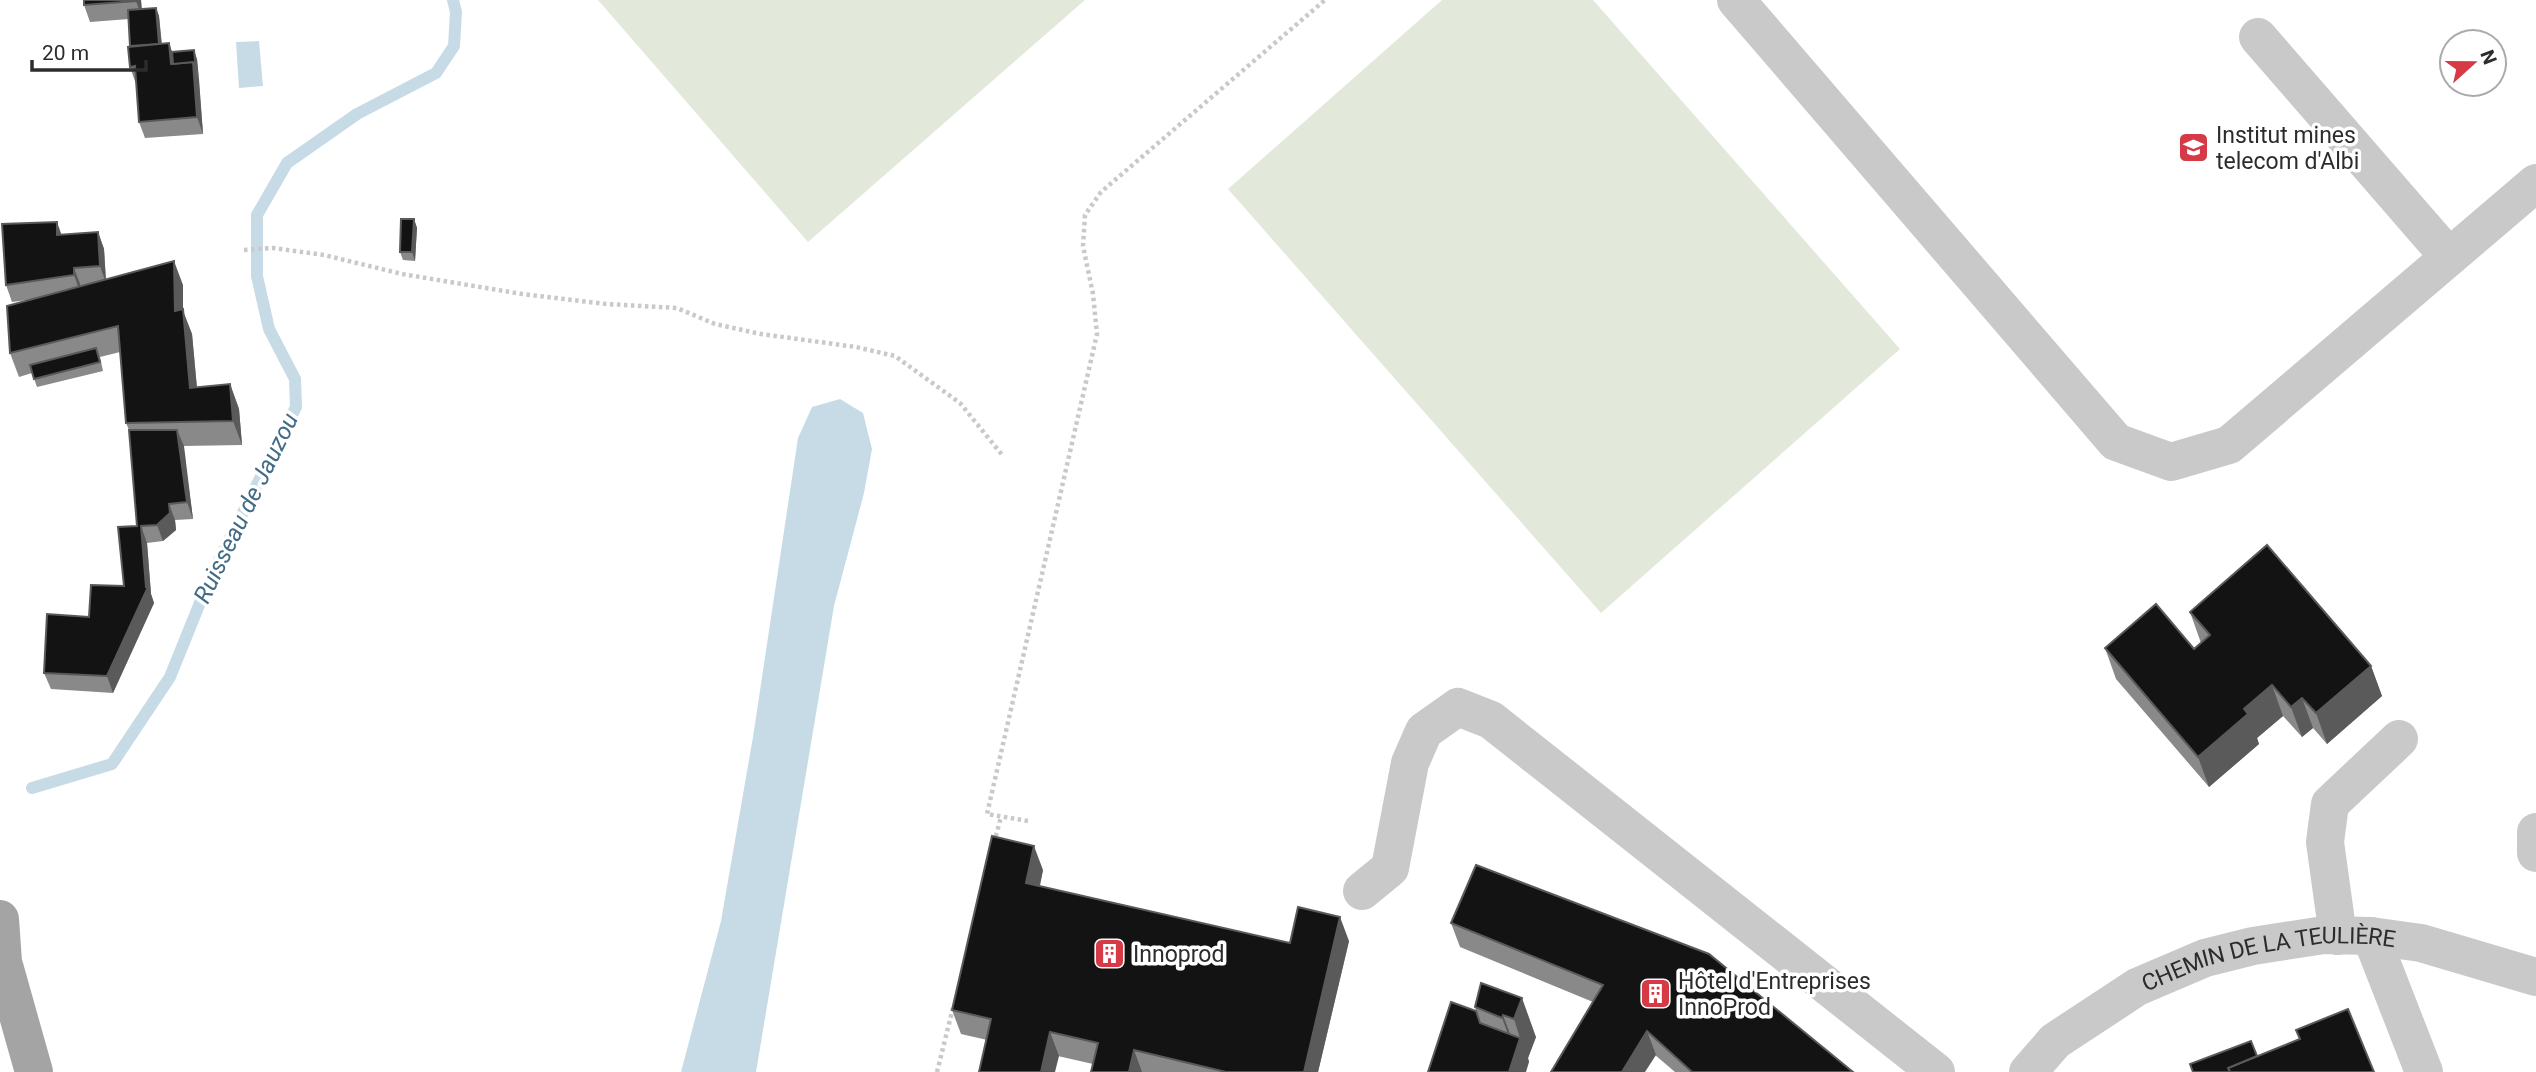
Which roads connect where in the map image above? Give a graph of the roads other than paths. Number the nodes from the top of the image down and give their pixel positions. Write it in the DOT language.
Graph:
graph roads {
  1 [pos="1736,0"];
  2 [pos="2258,37"];
  3 [pos="2536,183"];
  4 [pos="2449,257"];
  5 [pos="2399,739"];
  6 [pos="2536,832"];
  7 [pos="2536,853"];
  8 [pos="1362,891"];
  9 [pos="0,919"];
  10 [pos="2355,936"];
  11 [pos="2536,977"];
  12 [pos="34,1072"];
  13 [pos="1936,1072"];
  14 [pos="2028,1072"];
  15 [pos="2424,1072"];
  1 -- 4 [label="street"];
  2 -- 4 [label="street"];
  3 -- 4 [label="street"];
  5 -- 10 [label="street"];
  6 -- 7 [label="street"];
  8 -- 13 [label="street"];
  9 -- 12 [label="main road"];
  10 -- 11 [label="street, CHEMIN DE LA TEULIÈRE"];
  10 -- 14 [label="street, CHEMIN DE LA TEULIÈRE"];
  10 -- 15 [label="street"];
}
